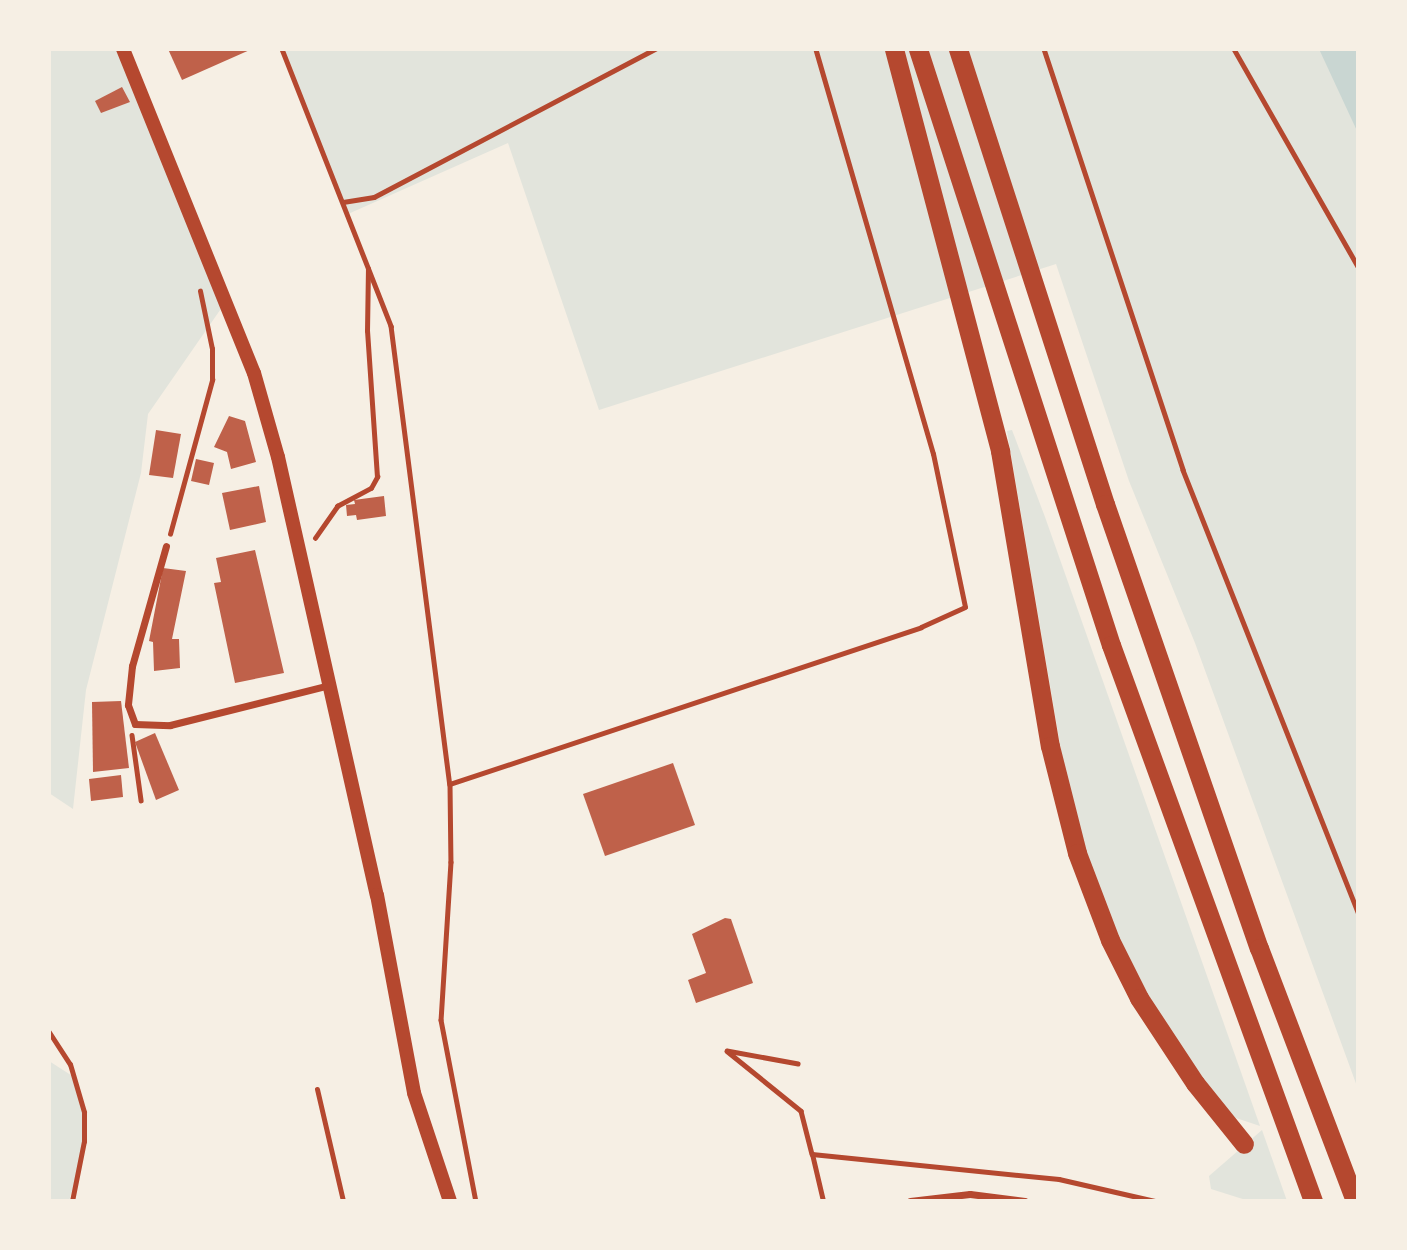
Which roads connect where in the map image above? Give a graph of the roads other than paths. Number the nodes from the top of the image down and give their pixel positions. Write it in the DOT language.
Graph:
graph roads {
  1 [pos="123,49"];
  2 [pos="894,49"];
  3 [pos="918,49"];
  4 [pos="958,49"];
  5 [pos="166,546"];
  6 [pos="330,685"];
  7 [pos="49,1032"];
  8 [pos="317,1089"];
  9 [pos="1244,1144"];
  10 [pos="72,1201"];
  11 [pos="343,1201"];
  12 [pos="450,1201"];
  13 [pos="910,1201"];
  14 [pos="1026,1201"];
  15 [pos="1313,1201"];
  16 [pos="1355,1201"];
  1 -- 6 [label="main road"];
  2 -- 9 [label="highway"];
  3 -- 15 [label="highway"];
  4 -- 16 [label="highway"];
  5 -- 6 [label="street"];
  6 -- 12 [label="main road"];
  7 -- 10 [label="lane"];
  8 -- 11 [label="lane"];
  13 -- 14 [label="street"];
}
